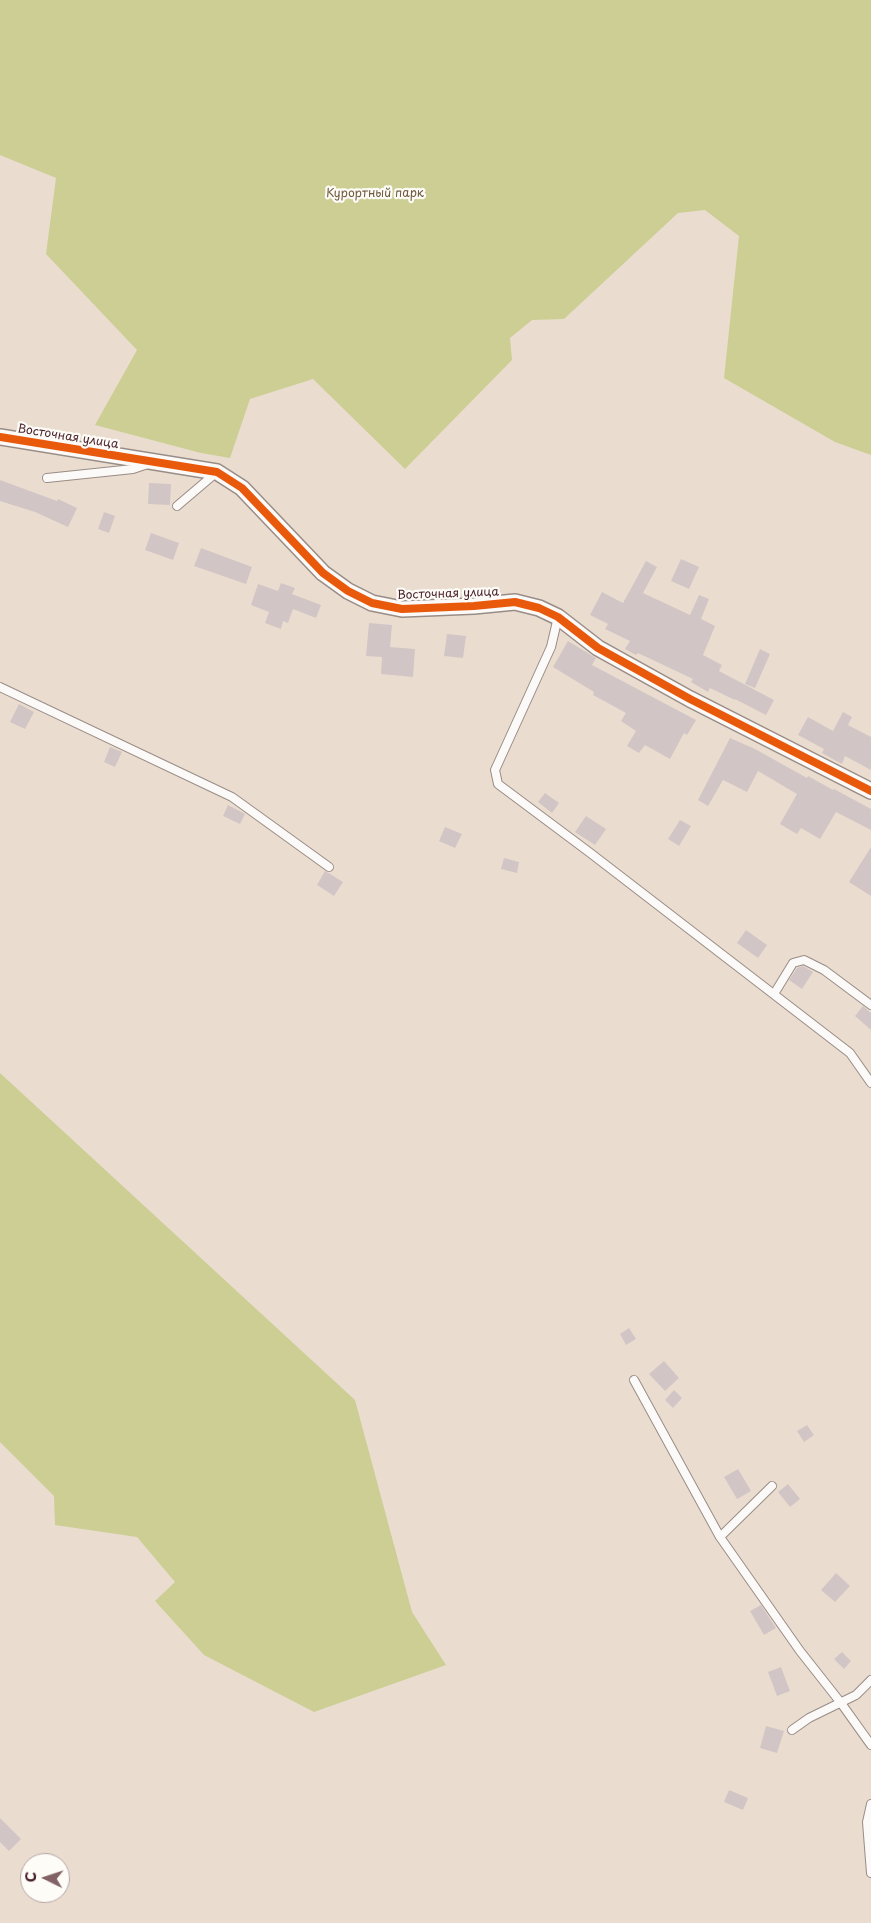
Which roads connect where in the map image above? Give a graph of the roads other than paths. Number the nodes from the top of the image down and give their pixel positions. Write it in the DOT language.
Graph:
graph roads {
  1 [pos="0,437"];
  2 [pos="157,462"];
  3 [pos="217,472"];
  4 [pos="47,478"];
  5 [pos="177,506"];
  6 [pos="558,617"];
  7 [pos="0,687"];
  8 [pos="871,791"];
  9 [pos="329,867"];
  10 [pos="774,994"];
  11 [pos="871,1005"];
  12 [pos="871,1083"];
  13 [pos="634,1380"];
  14 [pos="772,1486"];
  15 [pos="720,1537"];
  16 [pos="871,1680"];
  17 [pos="842,1703"];
  18 [pos="792,1730"];
  19 [pos="871,1745"];
  20 [pos="871,1804"];
  21 [pos="871,1873"];
  1 -- 2 [label="street, Восточная улица"];
  2 -- 3 [label="street, Восточная улица"];
  2 -- 4 [label="lane"];
  3 -- 5 [label="lane"];
  3 -- 6 [label="street, Восточная улица"];
  6 -- 8 [label="street, Восточная улица"];
  6 -- 10 [label="lane"];
  7 -- 9 [label="lane"];
  10 -- 11 [label="lane"];
  10 -- 12 [label="lane"];
  13 -- 15 [label="lane"];
  14 -- 15 [label="lane"];
  15 -- 17 [label="lane"];
  16 -- 17 [label="lane"];
  17 -- 18 [label="lane"];
  17 -- 19 [label="lane"];
  20 -- 21 [label="lane"];
}
